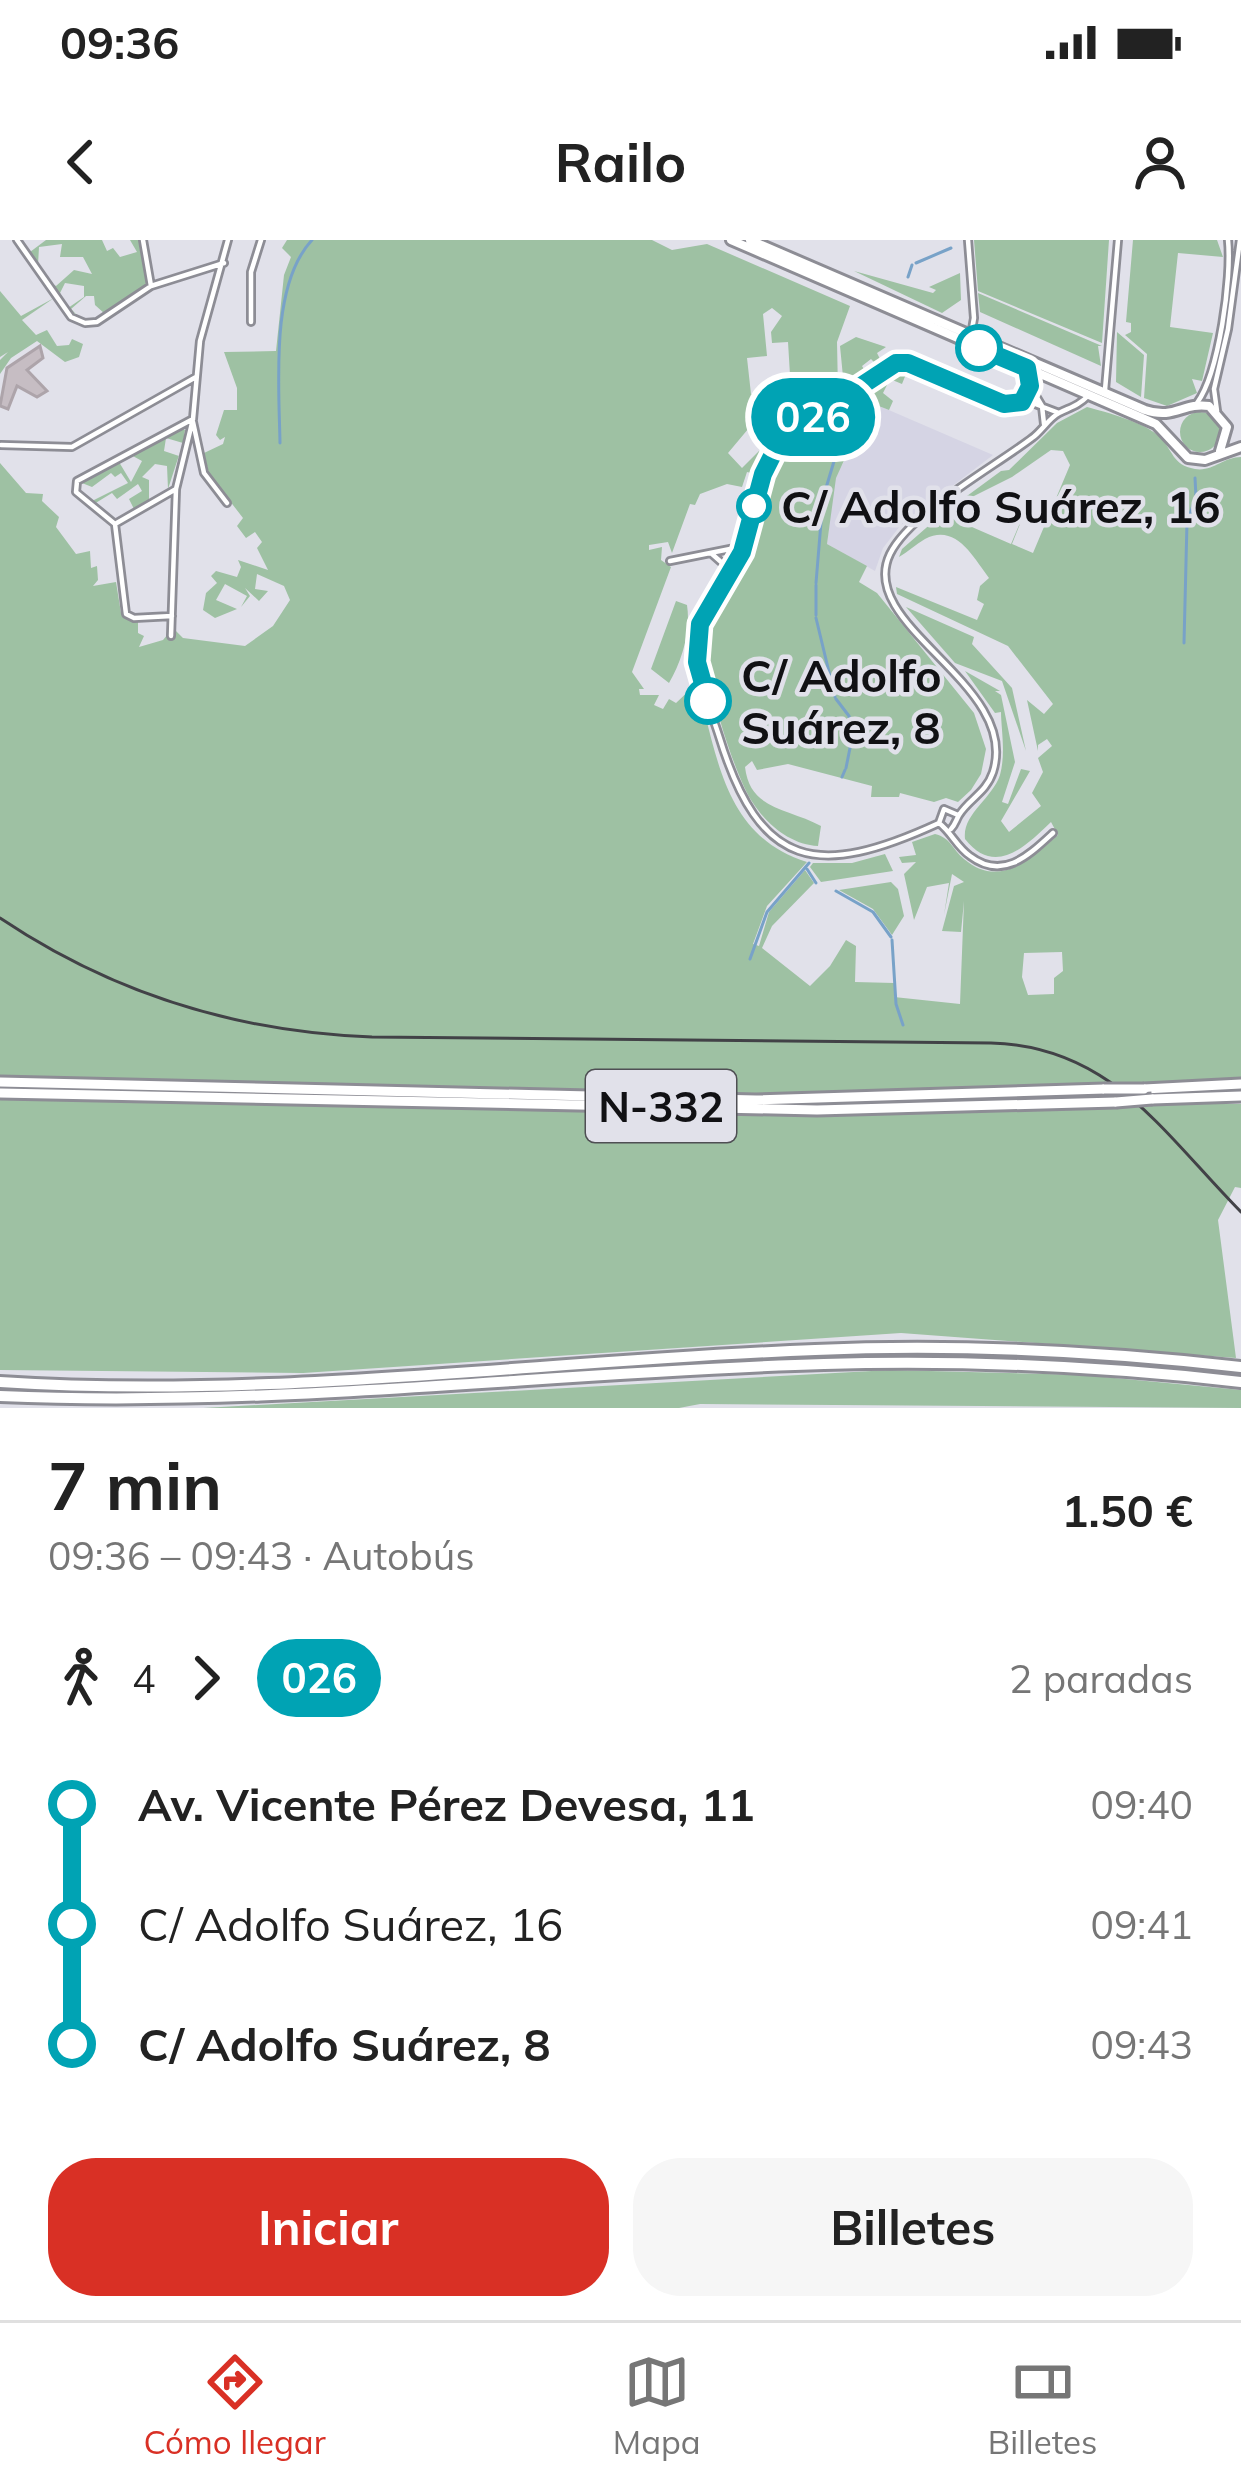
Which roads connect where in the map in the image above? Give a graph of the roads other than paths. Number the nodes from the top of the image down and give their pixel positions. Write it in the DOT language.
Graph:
graph roads {
  1 [pos="17,240"];
  2 [pos="143,240"];
  3 [pos="228,240"];
  4 [pos="261,240"];
  5 [pos="731,240"];
  6 [pos="750,240"];
  7 [pos="968,240"];
  8 [pos="1118,240"];
  9 [pos="1228,240"];
  10 [pos="1240,240"];
  11 [pos="224,263"];
  12 [pos="152,286"];
  13 [pos="251,322"];
  14 [pos="971,335"];
  15 [pos="1027,368"];
  16 [pos="196,377"];
  17 [pos="1030,386"];
  18 [pos="1104,393"];
  19 [pos="1089,395"];
  20 [pos="1022,402"];
  21 [pos="1042,406"];
  22 [pos="1195,406"];
  23 [pos="1182,411"];
  24 [pos="1217,411"];
  25 [pos="1059,413"];
  26 [pos="193,419"];
  27 [pos="1227,427"];
  28 [pos="1042,430"];
  29 [pos="1241,438"];
  30 [pos="0,444"];
  31 [pos="1176,447"];
  32 [pos="1241,447"];
  33 [pos="1219,452"];
  34 [pos="176,489"];
  35 [pos="227,503"];
  36 [pos="115,524"];
  37 [pos="744,544"];
  38 [pos="712,554"];
  39 [pos="670,562"];
  40 [pos="730,572"];
  41 [pos="173,616"];
  42 [pos="171,636"];
  43 [pos="958,815"];
  44 [pos="939,824"];
  45 [pos="951,829"];
  46 [pos="1053,833"];
  47 [pos="0,1080"];
  48 [pos="1241,1083"];
  49 [pos="161,1090"];
  50 [pos="206,1091"];
  51 [pos="2,1093"];
  52 [pos="1241,1097"];
  53 [pos="1241,1367"];
  54 [pos="0,1382"];
  55 [pos="1241,1382"];
  56 [pos="0,1396"];
  1 -- 12 [label="street"];
  2 -- 12 [label="street"];
  3 -- 11 [label="street"];
  4 -- 13 [label="street"];
  5 -- 15 [label="main road"];
  6 -- 14 [label="main road"];
  7 -- 14 [label="street"];
  8 -- 18 [label="street"];
  9 -- 22 [label="street"];
  10 -- 24 [label="street"];
  11 -- 12 [label="street"];
  11 -- 16 [label="street"];
  14 -- 18 [label="main road"];
  15 -- 17 [label="street"];
  15 -- 19 [label="main road"];
  16 -- 26 [label="street"];
  16 -- 30 [label="street"];
  17 -- 20 [label="street"];
  17 -- 21 [label="street"];
  18 -- 23 [label="main road"];
  19 -- 25 [label="street"];
  19 -- 31 [label="main road"];
  20 -- 21 [label="street"];
  20 -- 37 [label="street"];
  21 -- 25 [label="street"];
  21 -- 28 [label="street"];
  22 -- 23 [label="main road"];
  22 -- 24 [label="main road"];
  23 -- 31 [label="main road"];
  24 -- 27 [label="main road"];
  25 -- 28 [label="street"];
  26 -- 34 [label="street"];
  26 -- 35 [label="street"];
  26 -- 36 [label="street"];
  27 -- 29 [label="main road"];
  27 -- 33 [label="main road"];
  28 -- 43 [label="street"];
  31 -- 33 [label="main road"];
  32 -- 33 [label="main road"];
  34 -- 36 [label="street"];
  34 -- 41 [label="street"];
  36 -- 41 [label="street"];
  37 -- 38 [label="street"];
  37 -- 40 [label="street"];
  38 -- 39 [label="street"];
  38 -- 40 [label="street"];
  40 -- 44 [label="street"];
  41 -- 42 [label="street"];
  43 -- 44 [label="street"];
  43 -- 45 [label="street"];
  44 -- 45 [label="street"];
  45 -- 46 [label="street"];
  47 -- 49 [label="highway, N-332"];
  48 -- 50 [label="highway, N-332, bridge"];
  49 -- 50 [label="highway, N-332"];
  49 -- 51 [label="highway, N-332"];
  50 -- 52 [label="highway, N-332, bridge"];
  53 -- 54 [label="highway"];
  55 -- 56 [label="highway"];
}
